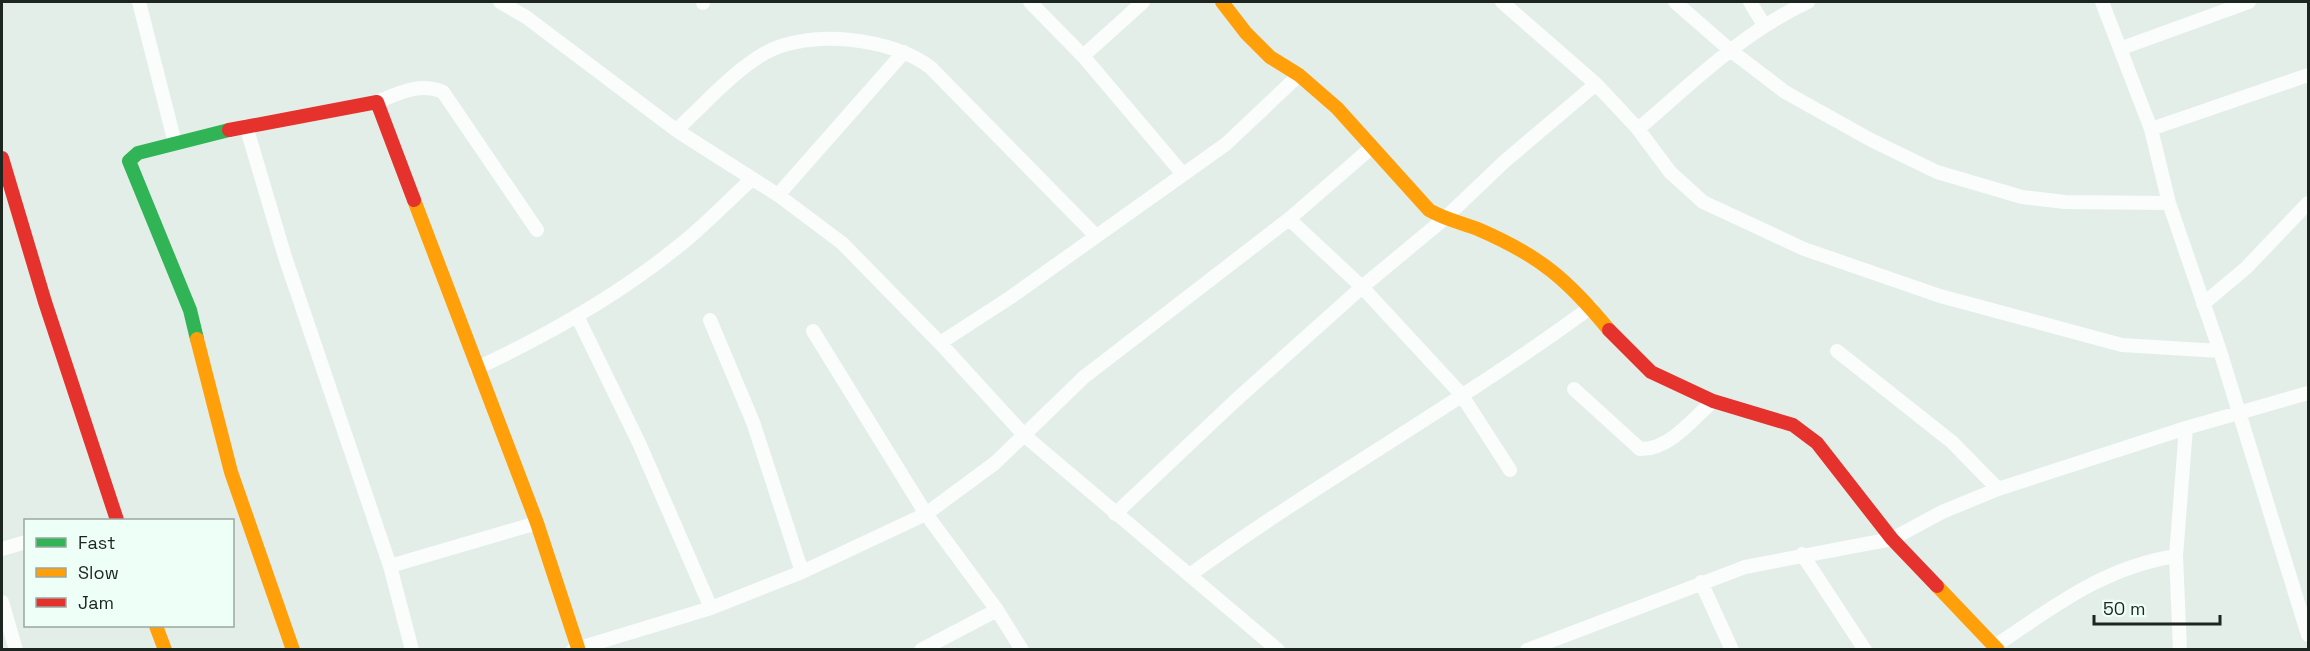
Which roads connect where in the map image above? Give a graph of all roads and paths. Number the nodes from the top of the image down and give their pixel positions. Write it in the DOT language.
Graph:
graph roads {
  1 [pos="139,2"];
  2 [pos="500,2"];
  3 [pos="1030,2"];
  4 [pos="1143,2"];
  5 [pos="1222,2"];
  6 [pos="1502,2"];
  7 [pos="1675,2"];
  8 [pos="1750,2"];
  9 [pos="1808,2"];
  10 [pos="2102,2"];
  11 [pos="2249,2"];
  12 [pos="2208,8"];
  13 [pos="1764,25"];
  14 [pos="2122,48"];
  15 [pos="1730,50"];
  16 [pos="904,51"];
  17 [pos="1083,56"];
  18 [pos="1299,75"];
  19 [pos="2308,75"];
  20 [pos="1596,84"];
  21 [pos="377,102"];
  22 [pos="246,126"];
  23 [pos="1638,129"];
  24 [pos="2151,129"];
  25 [pos="676,130"];
  26 [pos="175,143"];
  27 [pos="1371,148"];
  28 [pos="2,158"];
  29 [pos="1182,173"];
  30 [pos="752,178"];
  31 [pos="778,195"];
  32 [pos="2169,203"];
  33 [pos="2308,203"];
  34 [pos="1288,219"];
  35 [pos="1444,219"];
  36 [pos="537,230"];
  37 [pos="1095,236"];
  38 [pos="1362,287"];
  39 [pos="2203,304"];
  40 [pos="1591,307"];
  41 [pos="577,316"];
  42 [pos="711,320"];
  43 [pos="813,331"];
  44 [pos="940,343"];
  45 [pos="1837,351"];
  46 [pos="2220,351"];
  47 [pos="477,368"];
  48 [pos="1574,389"];
  49 [pos="2308,393"];
  50 [pos="1461,394"];
  51 [pos="1713,401"];
  52 [pos="2239,412"];
  53 [pos="2186,428"];
  54 [pos="1025,436"];
  55 [pos="1509,470"];
  56 [pos="1998,489"];
  57 [pos="926,514"];
  58 [pos="1115,514"];
  59 [pos="115,519"];
  60 [pos="537,523"];
  61 [pos="1892,539"];
  62 [pos="24,543"];
  63 [pos="2,549"];
  64 [pos="1802,554"];
  65 [pos="2176,556"];
  66 [pos="390,566"];
  67 [pos="802,572"];
  68 [pos="1191,574"];
  69 [pos="1701,582"];
  70 [pos="2,602"];
  71 [pos="711,608"];
  72 [pos="997,610"];
  73 [pos="156,627"];
  74 [pos="2308,635"];
  75 [pos="1534,648"];
  76 [pos="1996,648"];
  77 [pos="575,649"];
  78 [pos="16,650"];
  79 [pos="165,650"];
  80 [pos="293,650"];
  81 [pos="412,650"];
  82 [pos="921,650"];
  83 [pos="1022,650"];
  84 [pos="1278,650"];
  85 [pos="1732,650"];
  86 [pos="1865,650"];
  87 [pos="2180,650"];
  1 -- 26 [label="street"];
  2 -- 25 [label="street"];
  3 -- 17 [label="street"];
  4 -- 17 [label="street"];
  5 -- 18 [label="street"];
  6 -- 20 [label="street"];
  7 -- 15 [label="street"];
  8 -- 13 [label="street"];
  9 -- 13 [label="street"];
  10 -- 14 [label="street"];
  11 -- 12 [label="street"];
  12 -- 14 [label="street"];
  13 -- 15 [label="street"];
  14 -- 24 [label="street"];
  15 -- 23 [label="street"];
  15 -- 32 [label="street"];
  16 -- 25 [label="street"];
  16 -- 31 [label="street"];
  16 -- 37 [label="street"];
  17 -- 29 [label="street"];
  18 -- 27 [label="street"];
  18 -- 29 [label="street"];
  19 -- 24 [label="street"];
  20 -- 23 [label="street"];
  20 -- 35 [label="street"];
  21 -- 22 [label="street"];
  21 -- 36 [label="street"];
  21 -- 47 [label="street"];
  22 -- 26 [label="street"];
  22 -- 66 [label="street"];
  23 -- 46 [label="street"];
  24 -- 32 [label="street"];
  25 -- 30 [label="street"];
  26 -- 80 [label="street"];
  27 -- 34 [label="street"];
  27 -- 35 [label="street"];
  28 -- 59 [label="street"];
  29 -- 37 [label="street"];
  30 -- 31 [label="street"];
  30 -- 41 [label="street"];
  31 -- 44 [label="street"];
  32 -- 39 [label="street"];
  33 -- 39 [label="street"];
  34 -- 38 [label="street"];
  34 -- 54 [label="street"];
  35 -- 38 [label="street"];
  35 -- 40 [label="street"];
  37 -- 44 [label="street"];
  38 -- 50 [label="street"];
  38 -- 58 [label="street"];
  39 -- 46 [label="street"];
  40 -- 50 [label="street"];
  40 -- 51 [label="street"];
  41 -- 47 [label="street"];
  41 -- 71 [label="street"];
  42 -- 67 [label="street"];
  43 -- 57 [label="street"];
  44 -- 54 [label="street"];
  45 -- 56 [label="street"];
  46 -- 52 [label="street"];
  47 -- 60 [label="street"];
  48 -- 51 [label="street"];
  49 -- 52 [label="street"];
  50 -- 55 [label="street"];
  50 -- 68 [label="street"];
  51 -- 61 [label="street"];
  52 -- 53 [label="street"];
  52 -- 74 [label="street"];
  53 -- 56 [label="street"];
  53 -- 65 [label="street"];
  54 -- 57 [label="street"];
  54 -- 58 [label="street"];
  56 -- 61 [label="street"];
  57 -- 67 [label="street"];
  57 -- 72 [label="street"];
  58 -- 68 [label="street"];
  60 -- 66 [label="street"];
  60 -- 77 [label="street"];
  61 -- 64 [label="street"];
  61 -- 76 [label="street"];
  62 -- 63 [label="street"];
  64 -- 69 [label="street"];
  64 -- 86 [label="street"];
  65 -- 76 [label="street"];
  65 -- 87 [label="street"];
  66 -- 81 [label="street"];
  67 -- 71 [label="street"];
  68 -- 84 [label="street"];
  69 -- 75 [label="street"];
  69 -- 85 [label="street"];
  70 -- 78 [label="street"];
  71 -- 77 [label="street"];
  72 -- 82 [label="street"];
  72 -- 83 [label="street"];
  73 -- 79 [label="street"];
}
